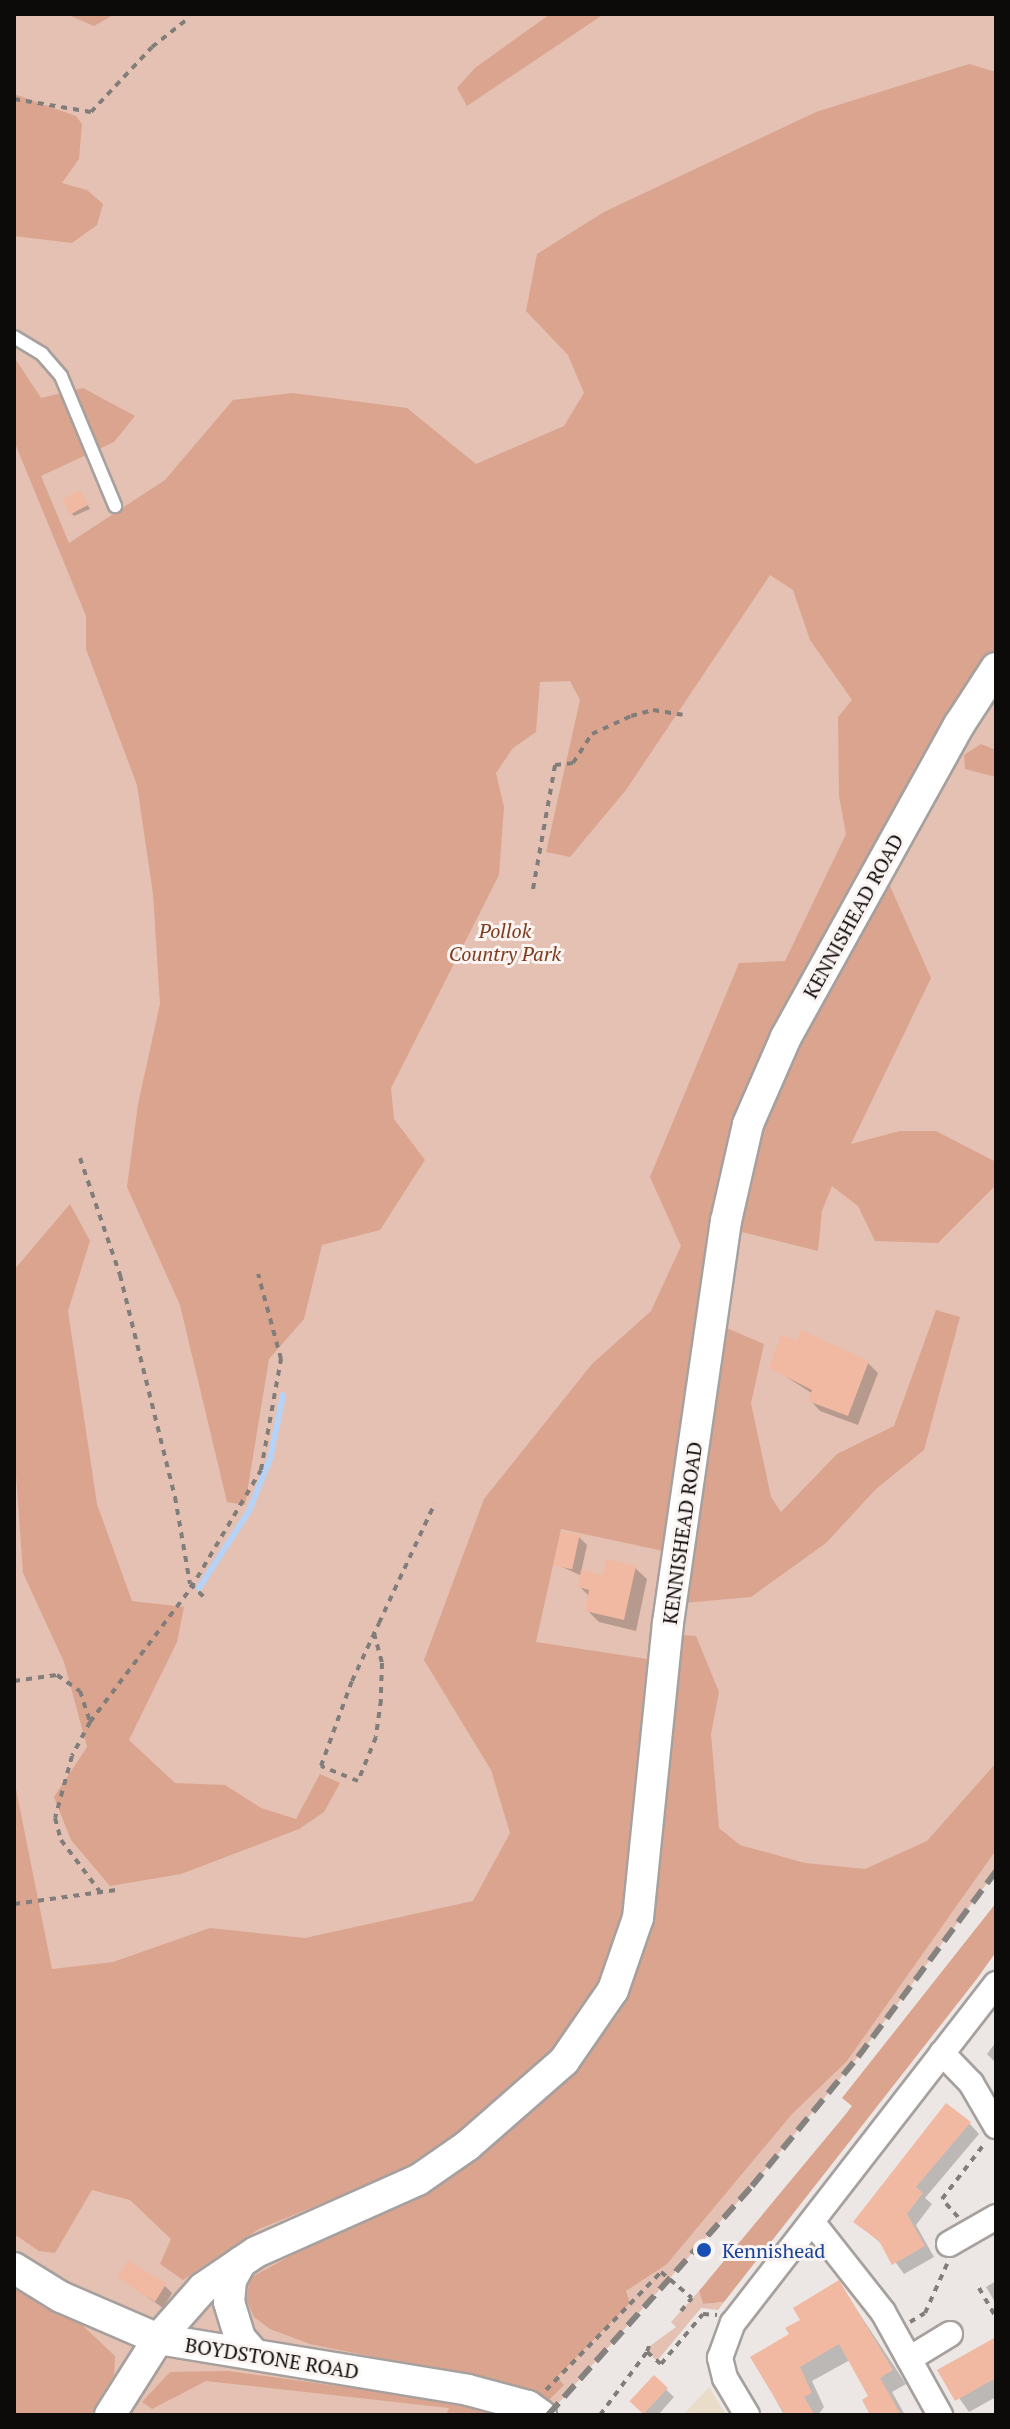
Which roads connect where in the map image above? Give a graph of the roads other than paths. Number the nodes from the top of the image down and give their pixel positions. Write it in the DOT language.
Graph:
graph roads {
  1 [pos="14,337"];
  2 [pos="115,506"];
  3 [pos="996,668"];
  4 [pos="996,1984"];
  5 [pos="942,2053"];
  6 [pos="992,2134"];
  7 [pos="996,2217"];
  8 [pos="813,2223"];
  9 [pos="958,2238"];
  10 [pos="241,2262"];
  11 [pos="14,2268"];
  12 [pos="950,2334"];
  13 [pos="158,2339"];
  14 [pos="254,2354"];
  15 [pos="909,2359"];
  16 [pos="535,2410"];
  17 [pos="110,2415"];
  18 [pos="747,2415"];
  19 [pos="940,2415"];
  1 -- 2 [label="lane"];
  3 -- 10 [label="street, KENNISHEAD ROAD"];
  4 -- 5 [label="street"];
  5 -- 6 [label="street"];
  5 -- 8 [label="street"];
  7 -- 9 [label="street"];
  8 -- 15 [label="street"];
  8 -- 18 [label="street"];
  10 -- 13 [label="street, KENNISHEAD ROAD"];
  10 -- 14 [label="street"];
  11 -- 13 [label="street, BOYDSTONE ROAD"];
  12 -- 15 [label="street"];
  13 -- 14 [label="street, BOYDSTONE ROAD"];
  13 -- 17 [label="street, KENNISHEAD ROAD"];
  14 -- 16 [label="street, BOYDSTONE ROAD"];
  15 -- 19 [label="street"];
}
